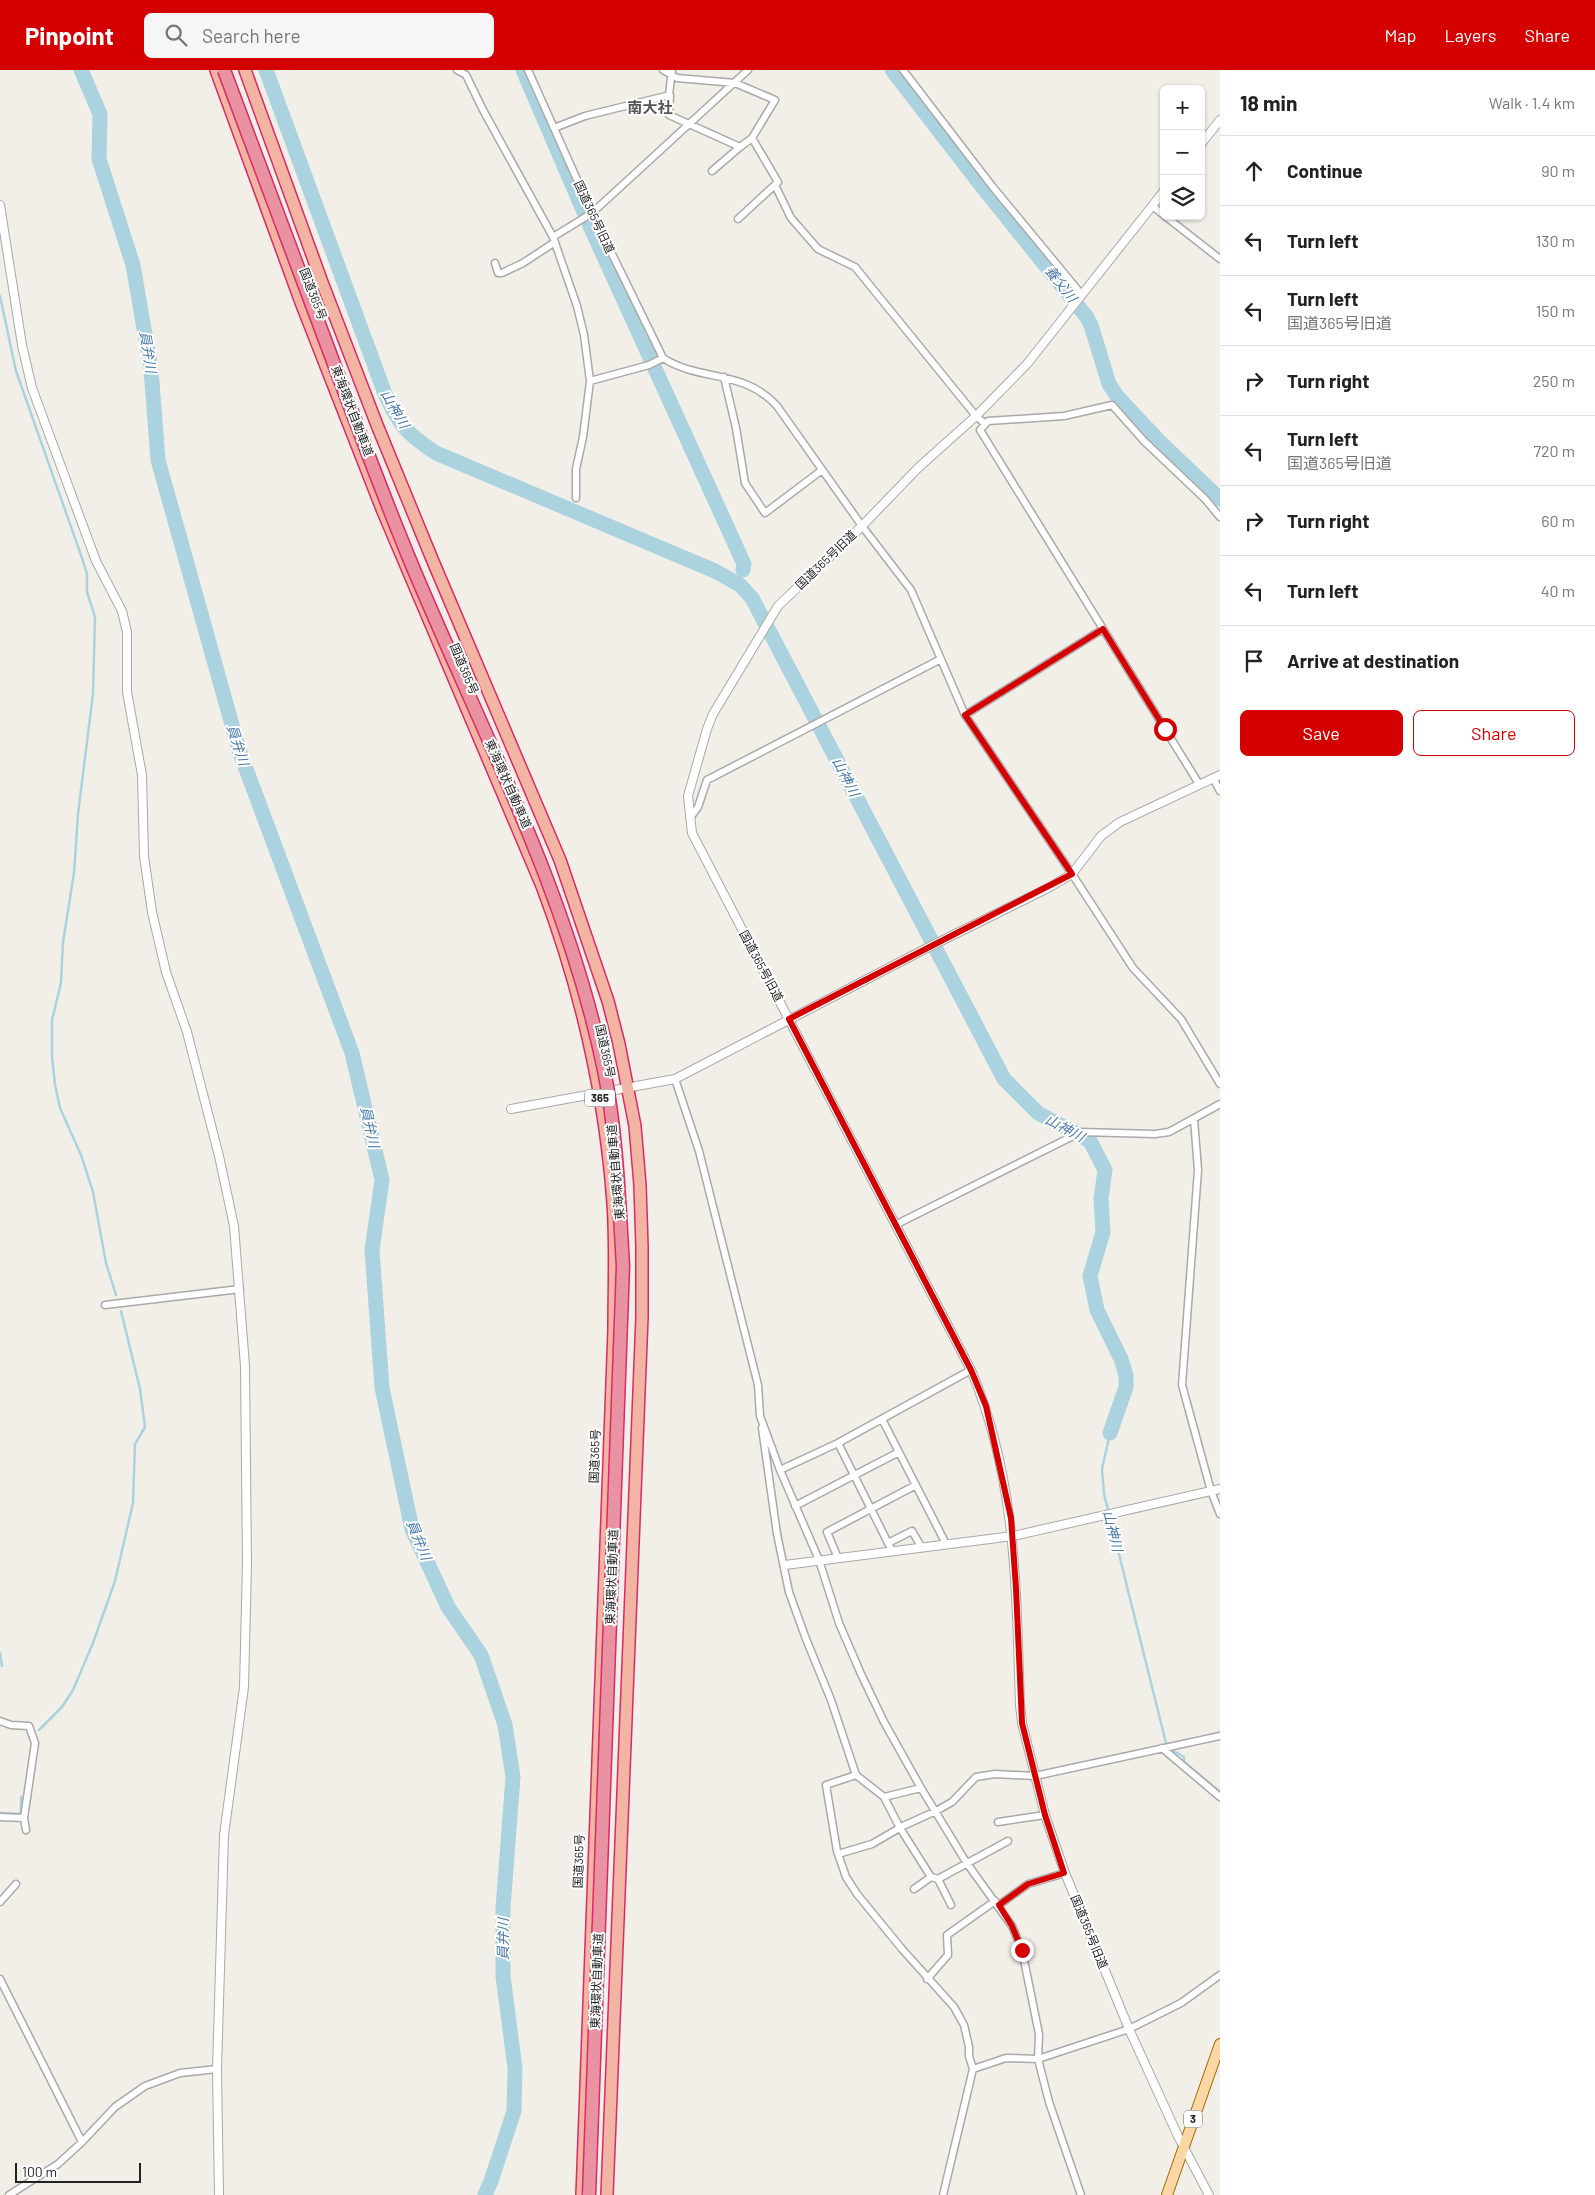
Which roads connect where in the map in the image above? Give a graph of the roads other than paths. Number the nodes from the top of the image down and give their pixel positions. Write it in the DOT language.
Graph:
graph roads {
  1 [pos="216,70"];
  2 [pos="224,70"];
  3 [pos="245,70"];
  4 [pos="457,70"];
  5 [pos="528,70"];
  6 [pos="663,70"];
  7 [pos="748,70"];
  8 [pos="904,70"];
  9 [pos="672,72"];
  10 [pos="735,83"];
  11 [pos="669,95"];
  12 [pos="1220,120"];
  13 [pos="689,122"];
  14 [pos="554,128"];
  15 [pos="752,138"];
  16 [pos="1205,139"];
  17 [pos="740,147"];
  18 [pos="712,170"];
  19 [pos="775,185"];
  20 [pos="1160,196"];
  21 [pos="0,205"];
  22 [pos="1152,206"];
  23 [pos="1160,213"];
  24 [pos="590,214"];
  25 [pos="738,219"];
  26 [pos="1169,220"];
  27 [pos="554,240"];
  28 [pos="1220,260"];
  29 [pos="496,262"];
  30 [pos="1080,296"];
  31 [pos="660,359"];
  32 [pos="724,377"];
  33 [pos="590,381"];
  34 [pos="976,416"];
  35 [pos="984,423"];
  36 [pos="822,470"];
  37 [pos="576,498"];
  38 [pos="1220,517"];
  39 [pos="862,526"];
  40 [pos="1103,629"];
  41 [pos="939,660"];
  42 [pos="965,715"];
  43 [pos="1217,776"];
  44 [pos="1199,784"];
  45 [pos="1220,791"];
  46 [pos="689,819"];
  47 [pos="1072,874"];
  48 [pos="789,1019"];
  49 [pos="675,1079"];
  50 [pos="1220,1084"];
  51 [pos="629,1088"];
  52 [pos="600,1094"];
  53 [pos="1220,1104"];
  54 [pos="511,1109"];
  55 [pos="1194,1119"];
  56 [pos="896,1225"];
  57 [pos="240,1289"];
  58 [pos="105,1304"];
  59 [pos="971,1370"];
  60 [pos="760,1416"];
  61 [pos="882,1419"];
  62 [pos="838,1443"];
  63 [pos="899,1452"];
  64 [pos="780,1470"];
  65 [pos="854,1475"];
  66 [pos="916,1485"];
  67 [pos="1220,1489"];
  68 [pos="1211,1491"];
  69 [pos="795,1506"];
  70 [pos="871,1509"];
  71 [pos="1220,1514"];
  72 [pos="1013,1536"];
  73 [pos="888,1543"];
  74 [pos="946,1544"];
  75 [pos="922,1548"];
  76 [pos="892,1551"];
  77 [pos="838,1558"];
  78 [pos="819,1560"];
  79 [pos="785,1565"];
  80 [pos="0,1721"];
  81 [pos="1220,1736"];
  82 [pos="1162,1748"];
  83 [pos="856,1775"];
  84 [pos="1035,1776"];
  85 [pos="921,1788"];
  86 [pos="1220,1796"];
  87 [pos="884,1797"];
  88 [pos="936,1811"];
  89 [pos="1045,1815"];
  90 [pos="0,1817"];
  91 [pos="24,1818"];
  92 [pos="998,1822"];
  93 [pos="900,1828"];
  94 [pos="26,1830"];
  95 [pos="1008,1841"];
  96 [pos="838,1854"];
  97 [pos="967,1864"];
  98 [pos="1064,1873"];
  99 [pos="934,1878"];
  100 [pos="16,1884"];
  101 [pos="914,1889"];
  102 [pos="0,1902"];
  103 [pos="997,1903"];
  104 [pos="951,1905"];
  105 [pos="1220,1975"];
  106 [pos="0,1979"];
  107 [pos="927,1979"];
  108 [pos="1128,2029"];
  109 [pos="1220,2044"];
  110 [pos="1217,2057"];
  111 [pos="1038,2059"];
  112 [pos="217,2069"];
  113 [pos="973,2069"];
  114 [pos="82,2142"];
  115 [pos="1184,2146"];
  116 [pos="9,2195"];
  117 [pos="219,2195"];
  118 [pos="582,2195"];
  119 [pos="589,2195"];
  120 [pos="606,2195"];
  121 [pos="943,2195"];
  122 [pos="1081,2195"];
  123 [pos="1167,2195"];
  124 [pos="1209,2195"];
  1 -- 52 [label="highway, 国道365号 / 365"];
  2 -- 119 [label="highway, 東海環状自動車道, bridge"];
  3 -- 51 [label="highway, 国道365号 / 365"];
  4 -- 27 [label="street"];
  5 -- 14 [label="street, 国道365号旧道"];
  6 -- 9 [label="street"];
  7 -- 10 [label="street"];
  8 -- 30 [label="street"];
  9 -- 10 [label="street"];
  9 -- 11 [label="street"];
  10 -- 13 [label="street"];
  10 -- 15 [label="street"];
  11 -- 13 [label="street"];
  11 -- 14 [label="street"];
  12 -- 16 [label="street"];
  13 -- 17 [label="street"];
  13 -- 24 [label="street"];
  14 -- 24 [label="street, 国道365号旧道"];
  15 -- 17 [label="street"];
  15 -- 19 [label="street"];
  17 -- 18 [label="street"];
  19 -- 25 [label="street"];
  19 -- 34 [label="street"];
  20 -- 22 [label="street"];
  21 -- 57 [label="street"];
  22 -- 23 [label="street"];
  22 -- 30 [label="street"];
  24 -- 27 [label="street"];
  24 -- 31 [label="street, 国道365号旧道"];
  26 -- 28 [label="street"];
  27 -- 29 [label="street"];
  27 -- 33 [label="street"];
  30 -- 34 [label="street"];
  31 -- 32 [label="street, 国道365号旧道"];
  31 -- 33 [label="street"];
  32 -- 36 [label="street, 国道365号旧道"];
  32 -- 36 [label="street"];
  33 -- 37 [label="street"];
  34 -- 35 [label="street"];
  34 -- 39 [label="street"];
  35 -- 38 [label="street"];
  35 -- 40 [label="street"];
  36 -- 39 [label="street, 国道365号旧道"];
  39 -- 41 [label="street, 国道365号旧道"];
  39 -- 46 [label="street, 国道365号旧道"];
  40 -- 42 [label="street"];
  40 -- 44 [label="street"];
  41 -- 42 [label="street, 国道365号旧道"];
  41 -- 46 [label="street"];
  42 -- 47 [label="street, 国道365号旧道"];
  43 -- 44 [label="street"];
  43 -- 45 [label="street"];
  44 -- 47 [label="street"];
  46 -- 48 [label="street, 国道365号旧道"];
  47 -- 48 [label="street"];
  47 -- 50 [label="street, 国道365号旧道"];
  48 -- 49 [label="street"];
  48 -- 56 [label="street, 国道365号旧道"];
  49 -- 51 [label="street"];
  49 -- 60 [label="street"];
  51 -- 52 [label="street"];
  51 -- 120 [label="highway, 国道365号 / 365"];
  52 -- 54 [label="street"];
  52 -- 118 [label="highway, 国道365号 / 365"];
  53 -- 55 [label="street"];
  55 -- 56 [label="street"];
  55 -- 68 [label="street"];
  56 -- 59 [label="street, 国道365号旧道"];
  57 -- 58 [label="street"];
  57 -- 112 [label="street"];
  59 -- 61 [label="street"];
  59 -- 72 [label="street, 国道365号旧道"];
  60 -- 64 [label="street"];
  60 -- 79 [label="street"];
  61 -- 62 [label="street"];
  61 -- 63 [label="street"];
  62 -- 64 [label="street"];
  62 -- 65 [label="street"];
  63 -- 65 [label="street"];
  63 -- 66 [label="street"];
  64 -- 69 [label="street"];
  65 -- 69 [label="street"];
  65 -- 70 [label="street"];
  66 -- 70 [label="street"];
  66 -- 74 [label="street"];
  67 -- 68 [label="street"];
  68 -- 71 [label="street"];
  68 -- 72 [label="street"];
  69 -- 78 [label="street"];
  70 -- 73 [label="street"];
  70 -- 77 [label="street"];
  72 -- 74 [label="street"];
  72 -- 84 [label="street, 国道365号旧道"];
  73 -- 75 [label="street"];
  73 -- 76 [label="street"];
  74 -- 75 [label="street"];
  75 -- 76 [label="street"];
  76 -- 77 [label="street"];
  77 -- 78 [label="street"];
  78 -- 79 [label="street"];
  78 -- 85 [label="street"];
  79 -- 83 [label="street"];
  80 -- 91 [label="street"];
  81 -- 82 [label="street"];
  82 -- 84 [label="street"];
  82 -- 86 [label="street"];
  83 -- 87 [label="street"];
  83 -- 96 [label="street"];
  84 -- 88 [label="street"];
  84 -- 89 [label="street, 国道365号旧道"];
  85 -- 87 [label="street"];
  85 -- 88 [label="street"];
  87 -- 93 [label="street"];
  88 -- 93 [label="street"];
  88 -- 97 [label="street"];
  89 -- 92 [label="street"];
  89 -- 98 [label="street, 国道365号旧道"];
  90 -- 91 [label="street"];
  91 -- 94 [label="street"];
  93 -- 96 [label="street"];
  93 -- 99 [label="street"];
  95 -- 97 [label="street"];
  96 -- 107 [label="street"];
  97 -- 99 [label="street"];
  97 -- 103 [label="street"];
  98 -- 103 [label="street"];
  98 -- 108 [label="street, 国道365号旧道"];
  99 -- 101 [label="street"];
  99 -- 104 [label="street"];
  100 -- 102 [label="street"];
  103 -- 107 [label="street"];
  103 -- 111 [label="street"];
  105 -- 108 [label="street"];
  106 -- 114 [label="street"];
  107 -- 113 [label="street"];
  108 -- 111 [label="street"];
  108 -- 115 [label="street, 国道365号旧道"];
  109 -- 110 [label="main road, 3"];
  110 -- 115 [label="main road, 3"];
  111 -- 113 [label="street"];
  111 -- 122 [label="street"];
  112 -- 114 [label="street"];
  112 -- 117 [label="street"];
  113 -- 121 [label="street"];
  114 -- 116 [label="street"];
  115 -- 123 [label="main road, 3"];
  115 -- 124 [label="street, 国道365号旧道"];
}
